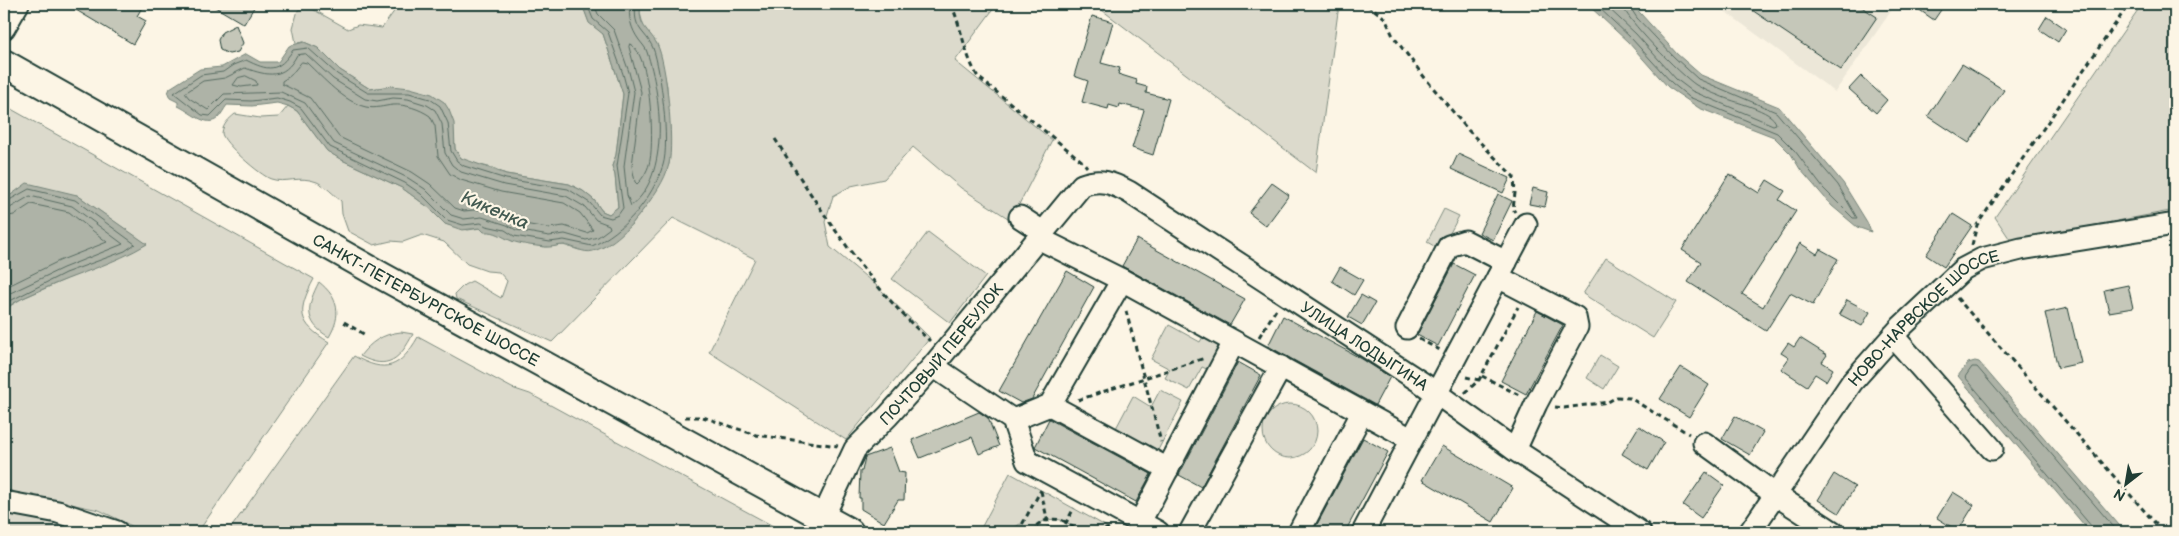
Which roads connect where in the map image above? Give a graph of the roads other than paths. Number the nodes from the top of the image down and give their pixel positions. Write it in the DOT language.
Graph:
graph roads {
  1 [pos="18,4"];
  2 [pos="4,28"];
  3 [pos="4,63"];
  4 [pos="4,83"];
  5 [pos="1088,183"];
  6 [pos="1020,217"];
  7 [pos="1526,224"];
  8 [pos="2175,224"];
  9 [pos="1040,235"];
  10 [pos="1502,269"];
  11 [pos="1120,282"];
  12 [pos="378,283"];
  13 [pos="1410,332"];
  14 [pos="1893,336"];
  15 [pos="1232,346"];
  16 [pos="938,360"];
  17 [pos="1280,367"];
  18 [pos="1435,393"];
  19 [pos="1053,406"];
  20 [pos="1362,413"];
  21 [pos="1013,420"];
  22 [pos="1411,439"];
  23 [pos="1704,443"];
  24 [pos="1992,449"];
  25 [pos="1515,450"];
  26 [pos="1168,469"];
  27 [pos="1776,495"];
  28 [pos="4,502"];
  29 [pos="818,527"];
  30 [pos="1149,527"];
  31 [pos="117,532"];
  32 [pos="850,532"];
  33 [pos="1190,532"];
  34 [pos="1298,532"];
  35 [pos="1363,532"];
  36 [pos="1640,532"];
  37 [pos="1750,532"];
  38 [pos="1834,532"];
  1 -- 2 [label="street"];
  3 -- 12 [label="main road, САНКТ-ПЕТЕРБУРГСКОЕ ШОССЕ"];
  4 -- 12 [label="main road, САНКТ-ПЕТЕРБУРГСКОЕ ШОССЕ"];
  5 -- 9 [label="street, ПОЧТОВЫЙ ПЕРЕУЛОК"];
  5 -- 18 [label="street, УЛИЦА ЛОДЫГИНА"];
  6 -- 9 [label="street"];
  7 -- 10 [label="street"];
  8 -- 14 [label="street, НОВО-НАРВСКОЕ ШОССЕ"];
  9 -- 11 [label="street"];
  9 -- 16 [label="street, ПОЧТОВЫЙ ПЕРЕУЛОК"];
  10 -- 13 [label="street"];
  10 -- 18 [label="street"];
  10 -- 25 [label="street"];
  11 -- 15 [label="street"];
  11 -- 19 [label="street"];
  12 -- 29 [label="main road, САНКТ-ПЕТЕРБУРГСКОЕ ШОССЕ"];
  14 -- 24 [label="street"];
  14 -- 27 [label="street, НОВО-НАРВСКОЕ ШОССЕ"];
  15 -- 17 [label="street"];
  15 -- 26 [label="street"];
  16 -- 21 [label="street"];
  16 -- 29 [label="street, ПОЧТОВЫЙ ПЕРЕУЛОК"];
  17 -- 20 [label="street"];
  17 -- 33 [label="street"];
  18 -- 22 [label="street"];
  18 -- 25 [label="street, УЛИЦА ЛОДЫГИНА"];
  19 -- 21 [label="street"];
  19 -- 26 [label="street"];
  20 -- 22 [label="street"];
  20 -- 34 [label="street"];
  21 -- 30 [label="street"];
  22 -- 35 [label="street"];
  23 -- 27 [label="street"];
  25 -- 36 [label="street, УЛИЦА ЛОДЫГИНА"];
  26 -- 30 [label="street"];
  27 -- 37 [label="street, НОВО-НАРВСКОЕ ШОССЕ"];
  27 -- 38 [label="street"];
  28 -- 31 [label="street"];
  29 -- 32 [label="main road, САНКТ-ПЕТЕРБУРГСКОЕ ШОССЕ"];
}
